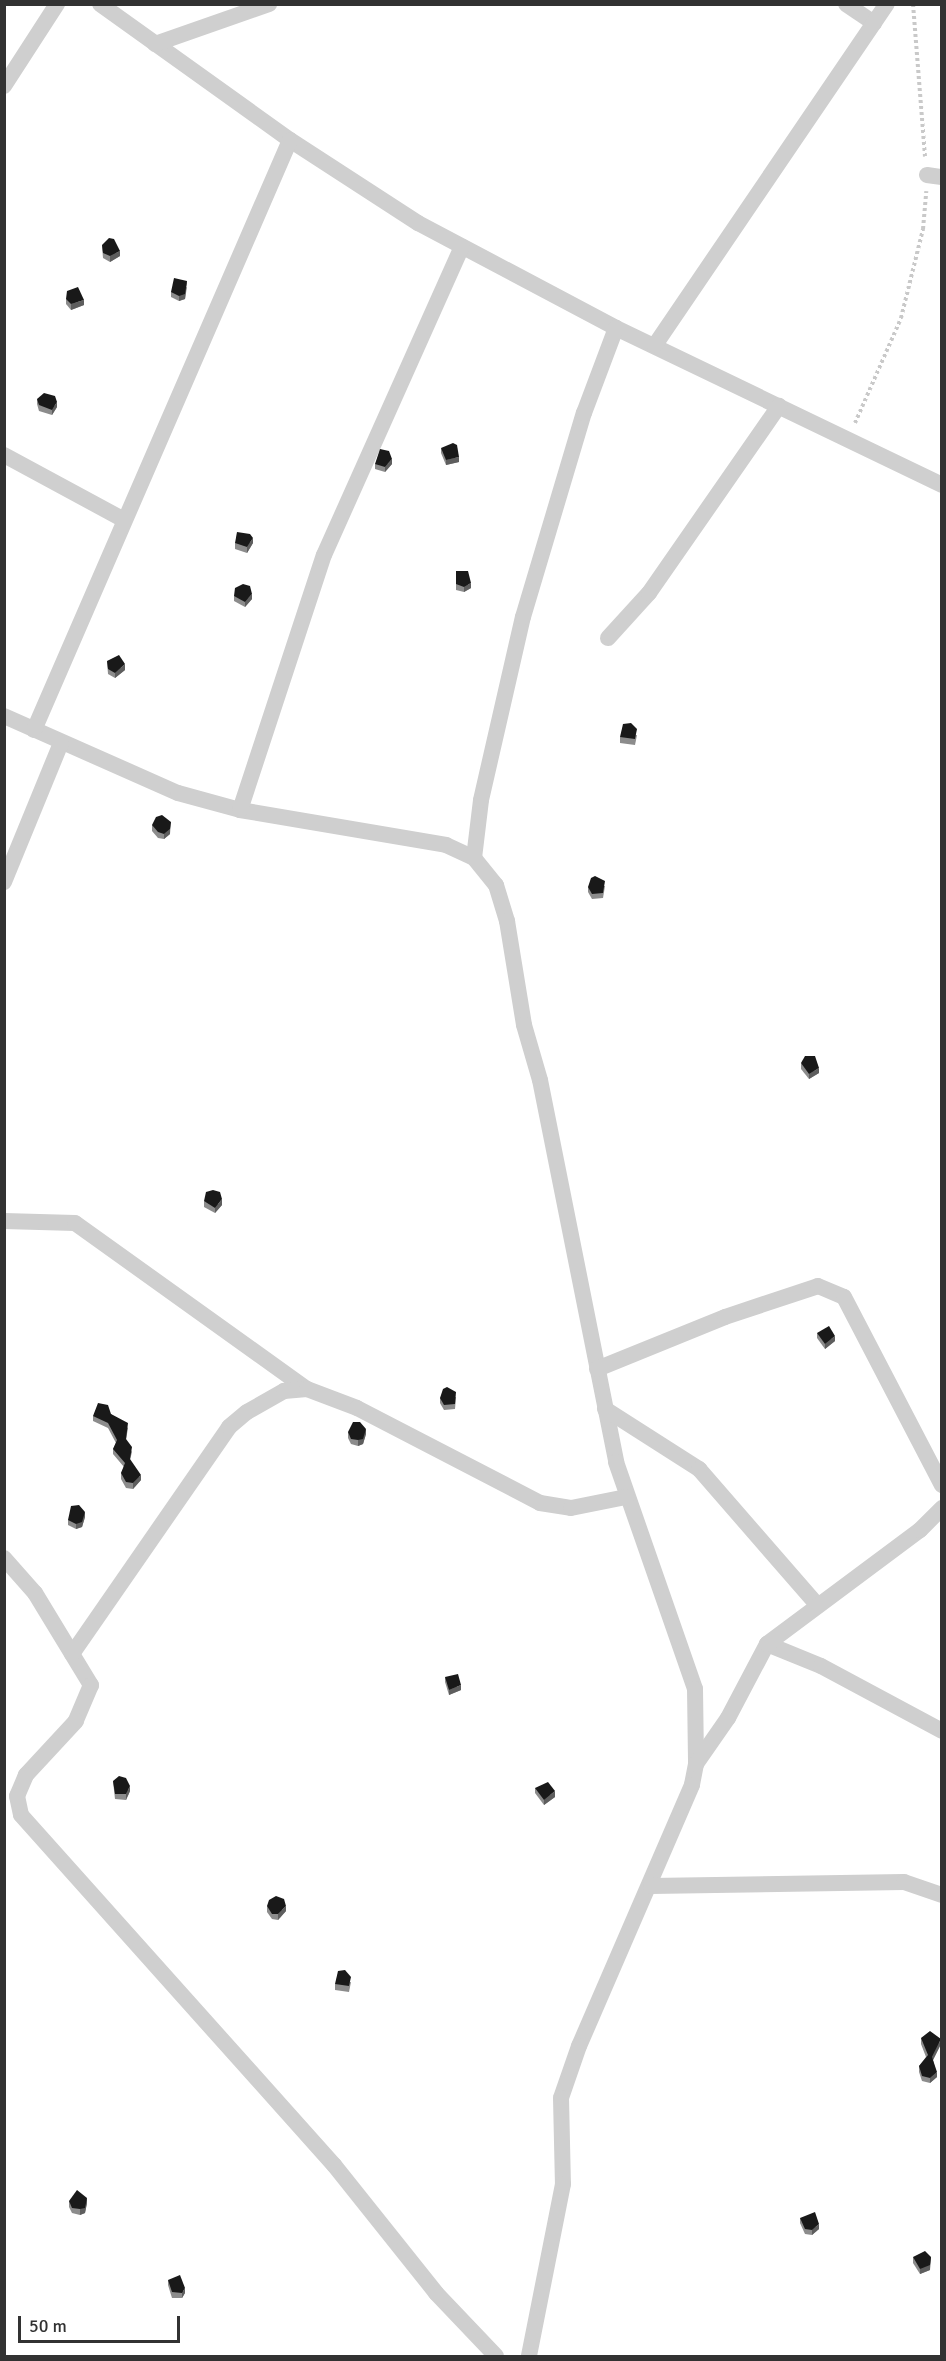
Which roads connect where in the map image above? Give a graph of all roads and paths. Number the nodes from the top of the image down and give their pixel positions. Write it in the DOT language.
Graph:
graph roads {
  1 [pos="57,4"];
  2 [pos="100,4"];
  3 [pos="269,4"];
  4 [pos="846,4"];
  5 [pos="887,4"];
  6 [pos="913,4"];
  7 [pos="874,23"];
  8 [pos="155,44"];
  9 [pos="4,86"];
  10 [pos="290,140"];
  11 [pos="934,176"];
  12 [pos="462,246"];
  13 [pos="616,328"];
  14 [pos="655,345"];
  15 [pos="778,406"];
  16 [pos="847,440"];
  17 [pos="4,455"];
  18 [pos="942,485"];
  19 [pos="124,520"];
  20 [pos="608,638"];
  21 [pos="4,716"];
  22 [pos="34,730"];
  23 [pos="61,743"];
  24 [pos="240,810"];
  25 [pos="474,858"];
  26 [pos="4,882"];
  27 [pos="4,1221"];
  28 [pos="597,1369"];
  29 [pos="307,1389"];
  30 [pos="605,1408"];
  31 [pos="942,1485"];
  32 [pos="626,1497"];
  33 [pos="942,1508"];
  34 [pos="4,1558"];
  35 [pos="818,1606"];
  36 [pos="767,1644"];
  37 [pos="72,1654"];
  38 [pos="942,1731"];
  39 [pos="696,1764"];
  40 [pos="651,1886"];
  41 [pos="942,1894"];
  42 [pos="496,2356"];
  43 [pos="529,2356"];
  1 -- 9 [label="street"];
  2 -- 8 [label="street"];
  3 -- 8 [label="street"];
  4 -- 7 [label="street"];
  5 -- 7 [label="street"];
  6 -- 11 [label="path"];
  7 -- 14 [label="street"];
  8 -- 10 [label="street"];
  10 -- 12 [label="street"];
  10 -- 19 [label="street"];
  11 -- 16 [label="path"];
  12 -- 13 [label="street"];
  12 -- 24 [label="street"];
  13 -- 14 [label="street"];
  13 -- 25 [label="street"];
  14 -- 15 [label="street"];
  15 -- 16 [label="street"];
  15 -- 20 [label="street"];
  16 -- 18 [label="street"];
  17 -- 19 [label="street"];
  19 -- 22 [label="street"];
  21 -- 22 [label="street"];
  22 -- 23 [label="street"];
  23 -- 24 [label="street"];
  23 -- 26 [label="street"];
  24 -- 25 [label="street"];
  25 -- 28 [label="street"];
  27 -- 29 [label="street"];
  28 -- 30 [label="street"];
  28 -- 31 [label="street"];
  29 -- 32 [label="street"];
  29 -- 37 [label="street"];
  30 -- 32 [label="street"];
  30 -- 35 [label="street"];
  32 -- 39 [label="street"];
  33 -- 35 [label="street"];
  34 -- 37 [label="street"];
  35 -- 36 [label="street"];
  36 -- 38 [label="street"];
  36 -- 39 [label="street"];
  37 -- 42 [label="street"];
  39 -- 40 [label="street"];
  40 -- 41 [label="street"];
  40 -- 43 [label="street"];
}
